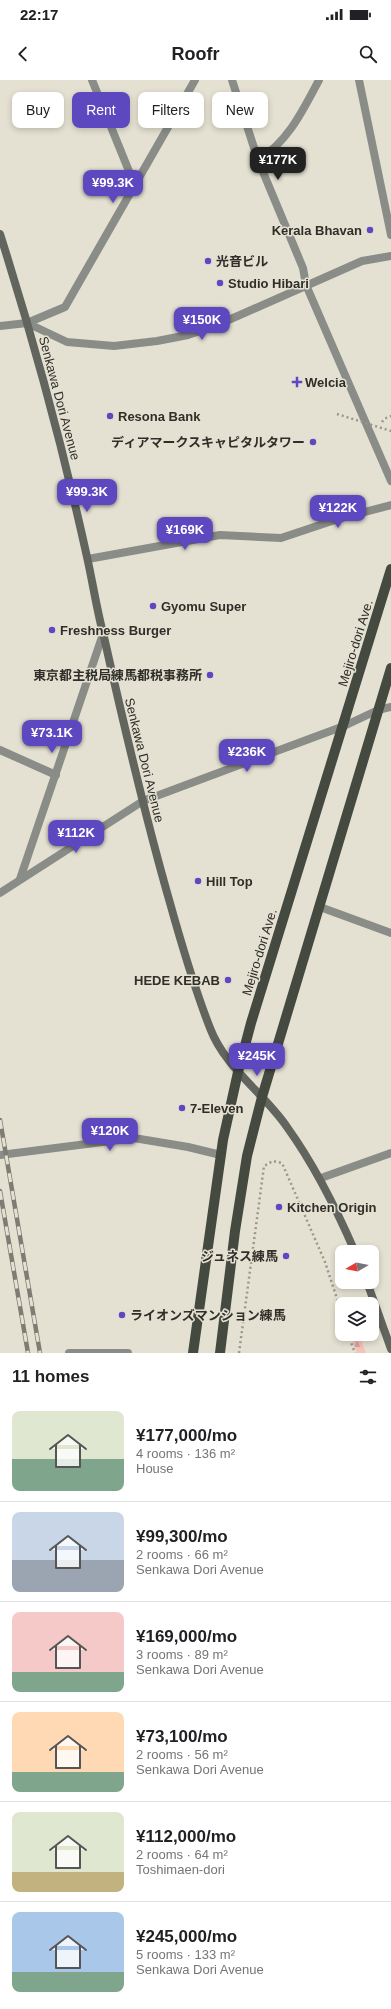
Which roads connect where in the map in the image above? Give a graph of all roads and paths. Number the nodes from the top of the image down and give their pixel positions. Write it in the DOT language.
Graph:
graph roads {
  1 [pos="92,80"];
  2 [pos="194,80"];
  3 [pos="232,80"];
  4 [pos="319,80"];
  5 [pos="359,80"];
  6 [pos="258,160"];
  7 [pos="135,186"];
  8 [pos="0,234"];
  9 [pos="391,235"];
  10 [pos="391,256"];
  11 [pos="306,285"];
  12 [pos="27,323"];
  13 [pos="0,326"];
  14 [pos="337,414"];
  15 [pos="391,431"];
  16 [pos="391,481"];
  17 [pos="391,505"];
  18 [pos="88,559"];
  19 [pos="391,569"];
  20 [pos="103,634"];
  21 [pos="391,668"];
  22 [pos="391,707"];
  23 [pos="378,710"];
  24 [pos="344,726"];
  25 [pos="0,750"];
  26 [pos="56,775"];
  27 [pos="143,801"];
  28 [pos="20,879"];
  29 [pos="0,892"];
  30 [pos="320,908"];
  31 [pos="391,933"];
  32 [pos="238,1072"];
  33 [pos="262,1096"];
  34 [pos="391,1153"];
  35 [pos="0,1155"];
  36 [pos="221,1155"];
  37 [pos="321,1178"];
  38 [pos="352,1245"];
  39 [pos="370,1289"];
  40 [pos="336,1297"];
  41 [pos="350,1341"];
  42 [pos="391,1349"];
  43 [pos="69,1353"];
  44 [pos="128,1353"];
  45 [pos="193,1353"];
  46 [pos="220,1353"];
  47 [pos="239,1353"];
  48 [pos="354,1353"];
  1 -- 7 [label="street"];
  2 -- 7 [label="street"];
  3 -- 6 [label="street"];
  4 -- 6 [label="street"];
  5 -- 9 [label="street"];
  6 -- 11 [label="street"];
  7 -- 12 [label="street"];
  8 -- 12 [label="main road, Senkawa Dori Avenue"];
  10 -- 11 [label="street"];
  11 -- 12 [label="street"];
  11 -- 16 [label="street"];
  12 -- 13 [label="street"];
  12 -- 18 [label="main road, Senkawa Dori Avenue"];
  14 -- 15 [label="path, bridge"];
  17 -- 18 [label="street"];
  18 -- 20 [label="main road, Senkawa Dori Avenue"];
  19 -- 24 [label="main road, Mejiro-dori Ave."];
  20 -- 26 [label="street"];
  20 -- 27 [label="main road, Senkawa Dori Avenue"];
  21 -- 23 [label="main road"];
  22 -- 23 [label="street"];
  23 -- 24 [label="street"];
  23 -- 30 [label="main road"];
  24 -- 27 [label="street"];
  24 -- 32 [label="main road, Mejiro-dori Ave."];
  25 -- 26 [label="street"];
  26 -- 28 [label="street"];
  27 -- 28 [label="street"];
  27 -- 32 [label="main road, Senkawa Dori Avenue"];
  28 -- 29 [label="street"];
  30 -- 31 [label="street"];
  30 -- 33 [label="main road"];
  32 -- 33 [label="main road, Senkawa Dori Avenue"];
  32 -- 36 [label="main road, Mejiro-dori Ave."];
  33 -- 37 [label="main road, Senkawa Dori Avenue"];
  33 -- 46 [label="main road"];
  34 -- 37 [label="street"];
  35 -- 36 [label="street"];
  36 -- 45 [label="main road, Mejiro-dori Ave."];
  37 -- 38 [label="main road, Senkawa Dori Avenue"];
  39 -- 42 [label="main road"];
  40 -- 47 [label="path"];
  41 -- 48 [label="path"];
  43 -- 44 [label="street"];
}
